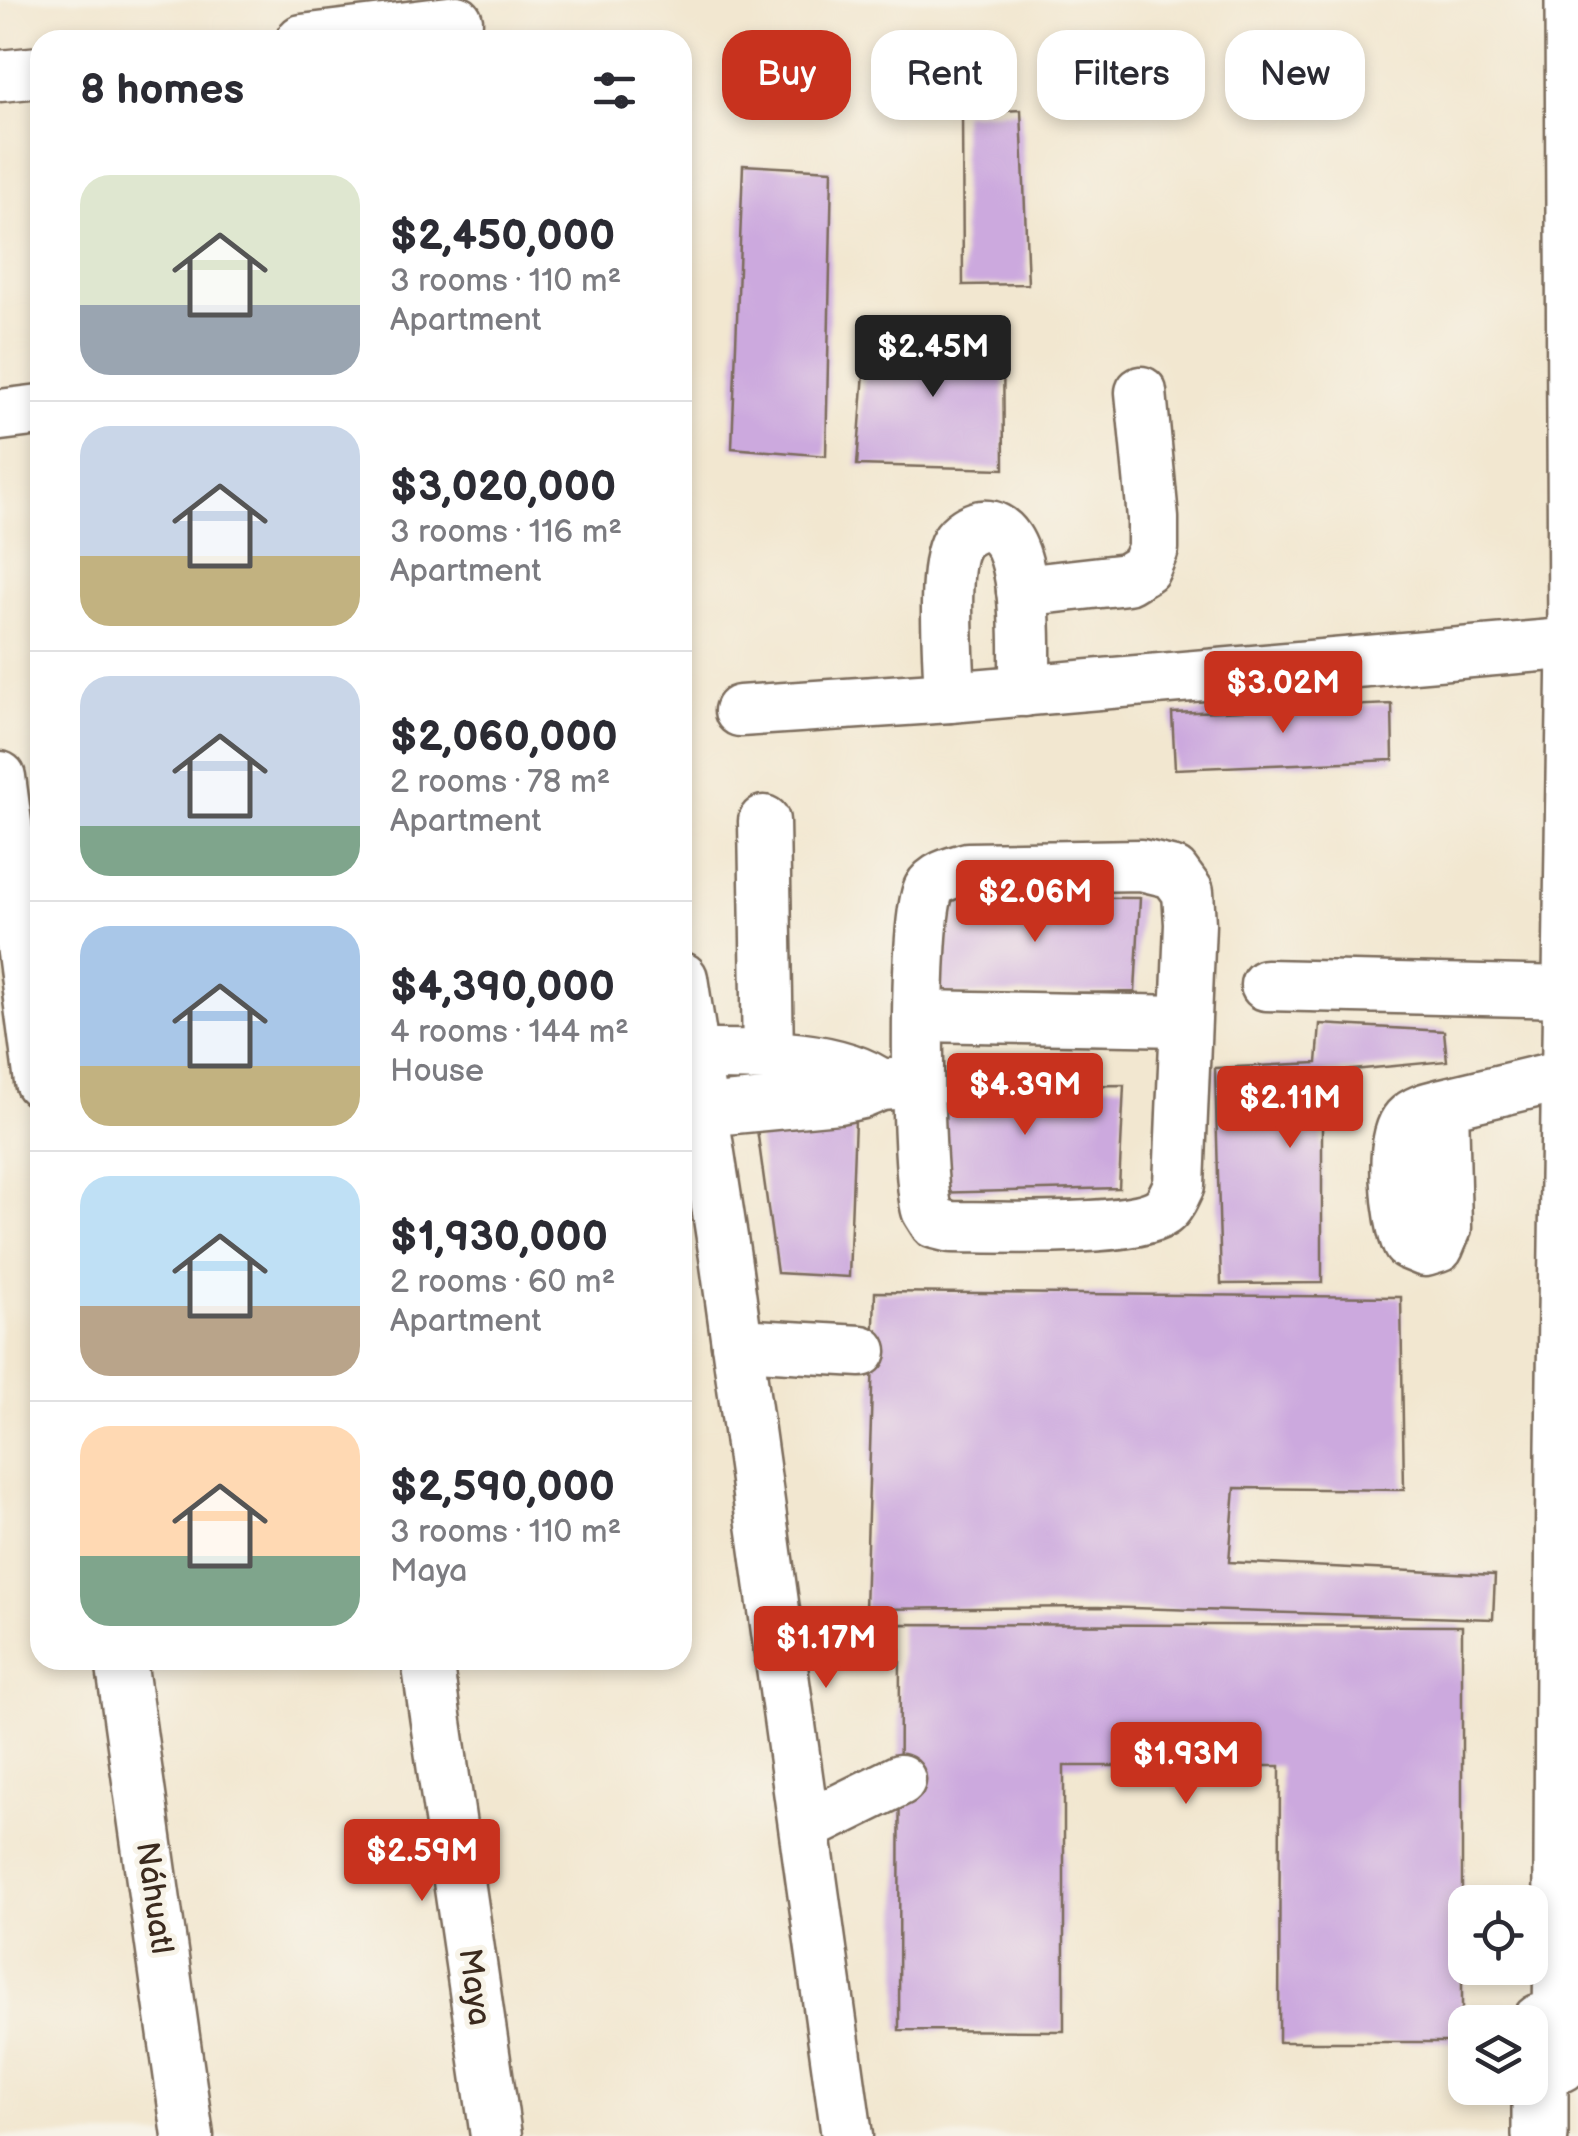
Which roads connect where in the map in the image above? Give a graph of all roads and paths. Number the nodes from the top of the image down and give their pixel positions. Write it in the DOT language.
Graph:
graph roads {
  1 [pos="1573,0"];
  2 [pos="438,26"];
  3 [pos="399,30"];
  4 [pos="30,73"];
  5 [pos="0,76"];
  6 [pos="1141,392"];
  7 [pos="30,411"];
  8 [pos="0,415"];
  9 [pos="1022,591"];
  10 [pos="1576,642"];
  11 [pos="1025,691"];
  12 [pos="950,698"];
  13 [pos="740,711"];
  14 [pos="0,777"];
  15 [pos="764,820"];
  16 [pos="1266,985"];
  17 [pos="1571,992"];
  18 [pos="30,1006"];
  19 [pos="919,1016"];
  20 [pos="1184,1021"];
  21 [pos="692,1042"];
  22 [pos="694,1055"];
  23 [pos="768,1056"];
  24 [pos="1568,1074"];
  25 [pos="899,1083"];
  26 [pos="1443,1104"];
  27 [pos="703,1111"];
  28 [pos="737,1344"];
  29 [pos="860,1352"];
  30 [pos="1564,1446"];
  31 [pos="1578,1530"];
  32 [pos="122,1670"];
  33 [pos="428,1670"];
  34 [pos="900,1780"];
  35 [pos="804,1827"];
  36 [pos="1569,2044"];
  37 [pos="1578,2121"];
  38 [pos="188,2136"];
  39 [pos="496,2136"];
  40 [pos="847,2136"];
  41 [pos="1540,2136"];
  1 -- 10 [label="main road"];
  2 -- 3 [label="street"];
  4 -- 5 [label="street"];
  6 -- 9 [label="street"];
  7 -- 8 [label="street"];
  9 -- 11 [label="street"];
  9 -- 12 [label="street"];
  10 -- 11 [label="street"];
  10 -- 17 [label="main road"];
  11 -- 12 [label="street"];
  12 -- 13 [label="street"];
  14 -- 18 [label="street"];
  15 -- 23 [label="street"];
  16 -- 17 [label="street"];
  17 -- 24 [label="main road"];
  19 -- 20 [label="street"];
  19 -- 20 [label="street"];
  19 -- 25 [label="street"];
  20 -- 25 [label="street"];
  21 -- 22 [label="street"];
  22 -- 23 [label="street"];
  22 -- 27 [label="street"];
  23 -- 25 [label="street"];
  24 -- 26 [label="street"];
  24 -- 30 [label="main road"];
  25 -- 27 [label="street"];
  27 -- 28 [label="street"];
  28 -- 29 [label="street"];
  28 -- 35 [label="street"];
  30 -- 31 [label="main road"];
  30 -- 36 [label="main road"];
  30 -- 41 [label="main road"];
  32 -- 38 [label="street, Náhuatl"];
  33 -- 39 [label="street, Maya"];
  34 -- 35 [label="street"];
  35 -- 40 [label="street"];
  36 -- 37 [label="main road"];
}
